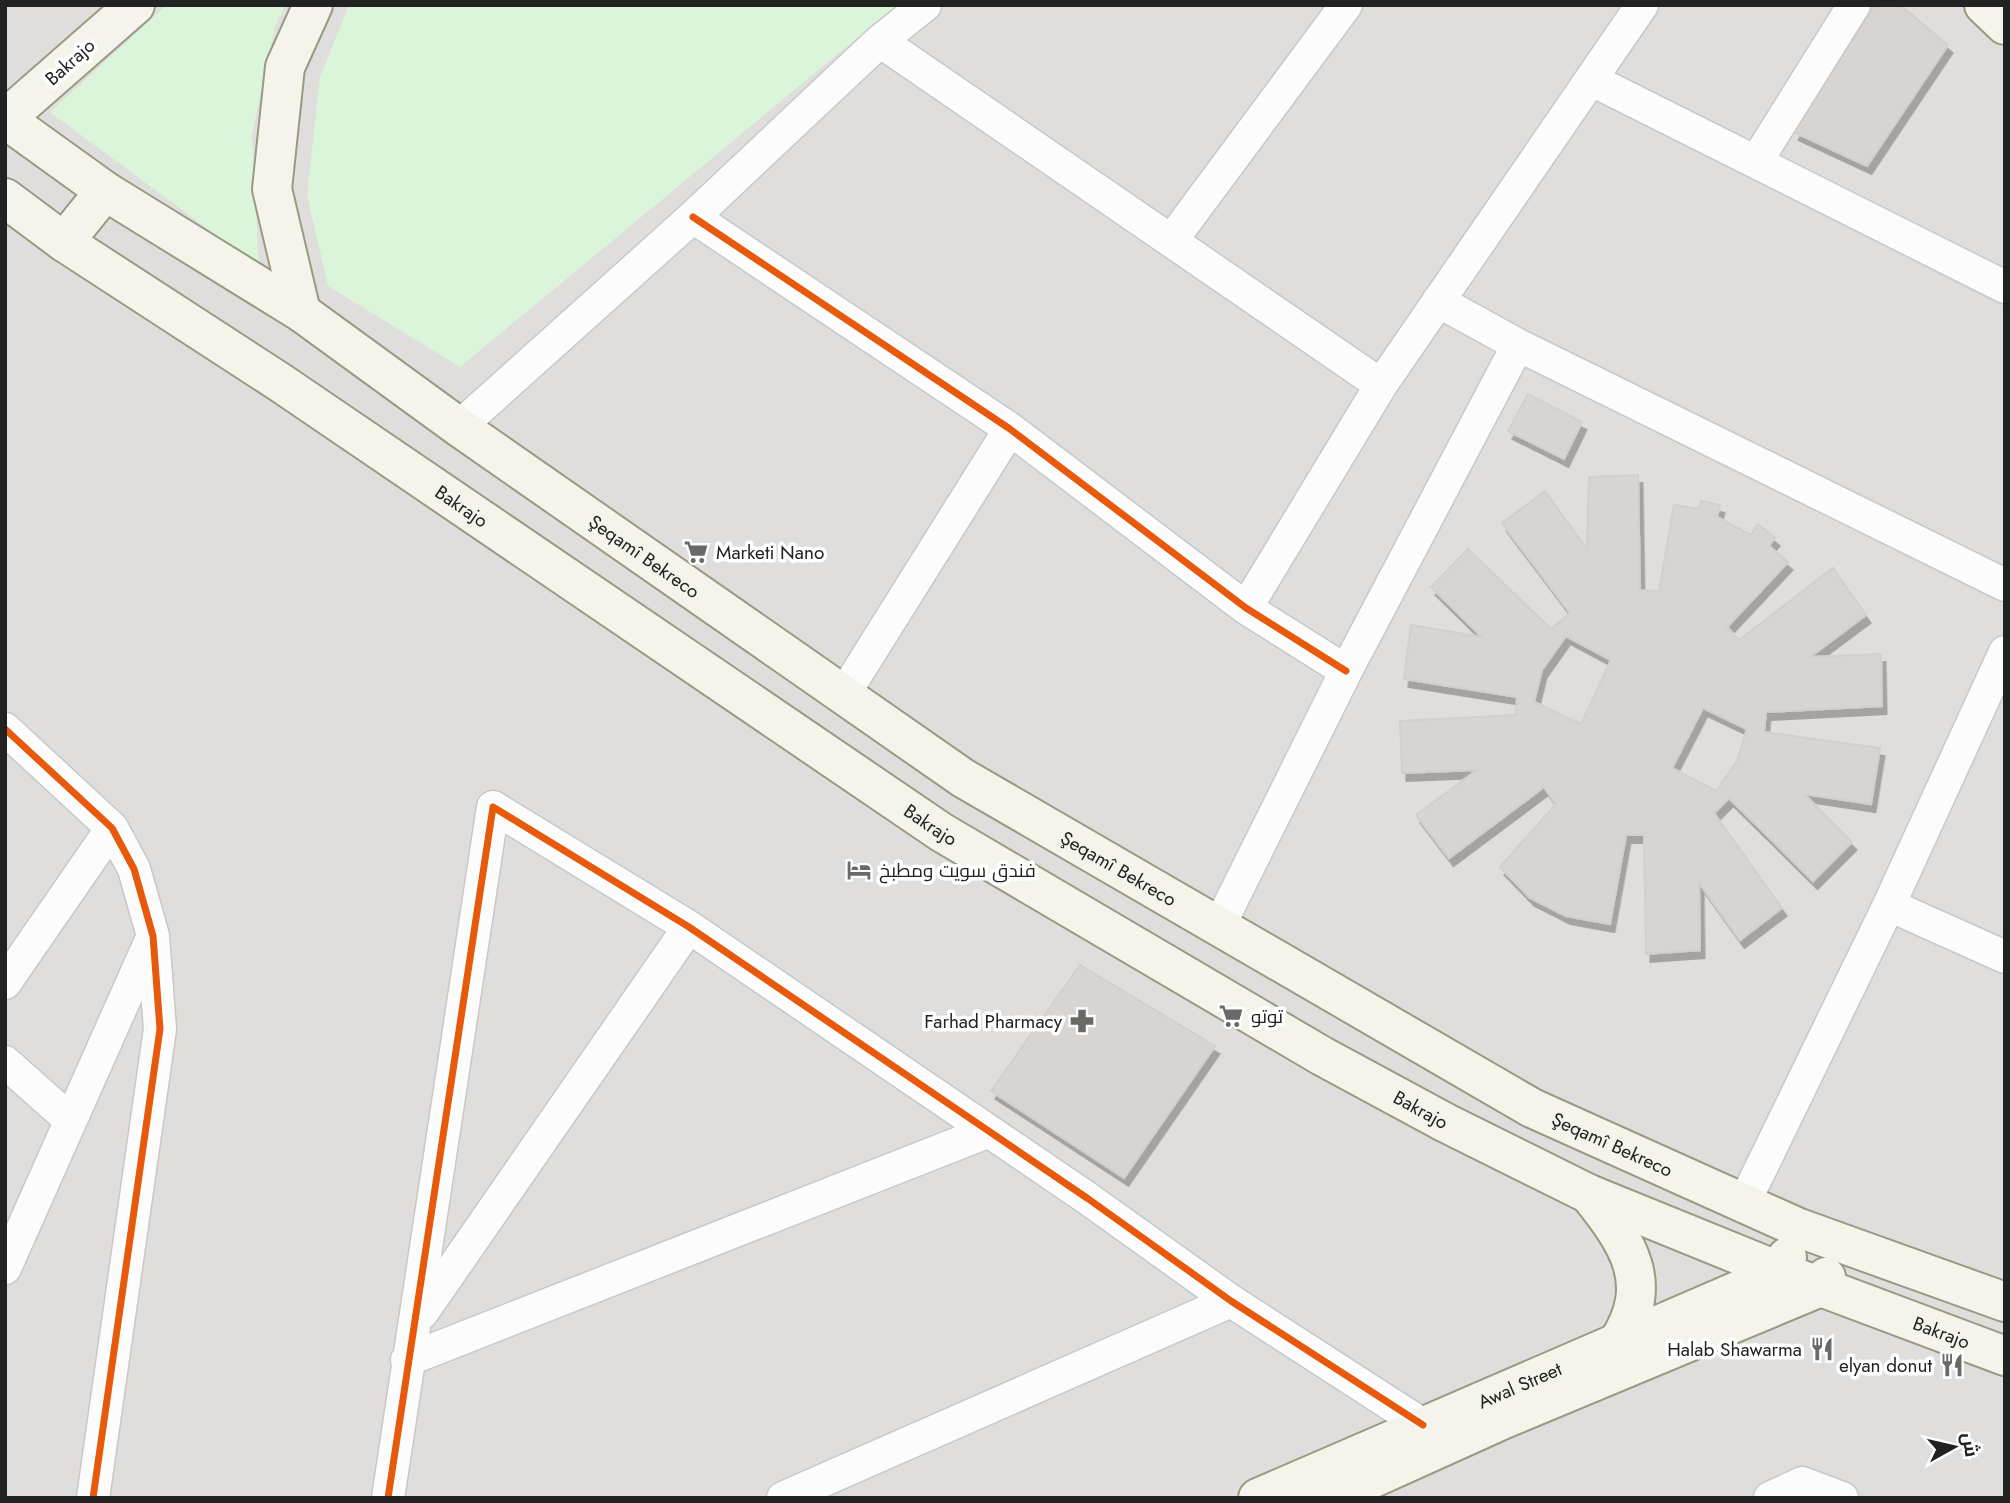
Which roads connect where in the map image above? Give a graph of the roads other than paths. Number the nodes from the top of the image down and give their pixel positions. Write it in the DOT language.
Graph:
graph roads {
  1 [pos="135,5"];
  2 [pos="313,5"];
  3 [pos="925,5"];
  4 [pos="1346,5"];
  5 [pos="1643,5"];
  6 [pos="1854,5"];
  7 [pos="1984,5"];
  8 [pos="2005,25"];
  9 [pos="880,41"];
  10 [pos="1592,80"];
  11 [pos="5,119"];
  12 [pos="1756,162"];
  13 [pos="105,191"];
  14 [pos="5,198"];
  15 [pos="693,217"];
  16 [pos="1171,241"];
  17 [pos="64,242"];
  18 [pos="2005,287"];
  19 [pos="1438,301"];
  20 [pos="300,312"];
  21 [pos="1518,345"];
  22 [pos="1381,385"];
  23 [pos="459,427"];
  24 [pos="1010,429"];
  25 [pos="2005,585"];
  26 [pos="1246,608"];
  27 [pos="2005,652"];
  28 [pos="1346,671"];
  29 [pos="844,694"];
  30 [pos="5,729"];
  31 [pos="112,828"];
  32 [pos="1889,905"];
  33 [pos="1219,926"];
  34 [pos="689,927"];
  35 [pos="153,936"];
  36 [pos="2005,957"];
  37 [pos="5,983"];
  38 [pos="5,1062"];
  39 [pos="69,1119"];
  40 [pos="988,1132"];
  41 [pos="1695,1182"];
  42 [pos="1589,1194"];
  43 [pos="1743,1205"];
  44 [pos="1799,1228"];
  45 [pos="1675,1229"];
  46 [pos="1839,1244"];
  47 [pos="5,1268"];
  48 [pos="1781,1272"];
  49 [pos="1823,1286"];
  50 [pos="1231,1301"];
  51 [pos="2005,1302"];
  52 [pos="417,1320"];
  53 [pos="1618,1342"];
  54 [pos="2005,1356"];
  55 [pos="407,1360"];
  56 [pos="1423,1425"];
  57 [pos="93,1498"];
  58 [pos="388,1498"];
  59 [pos="783,1498"];
  60 [pos="1258,1498"];
  61 [pos="1329,1498"];
  62 [pos="1770,1498"];
  63 [pos="1842,1498"];
  1 -- 11 [label="main road, Bakrajo"];
  2 -- 20 [label="main road"];
  3 -- 9 [label="street"];
  4 -- 16 [label="street"];
  5 -- 10 [label="street"];
  6 -- 12 [label="street"];
  7 -- 8 [label="main road"];
  9 -- 15 [label="street"];
  9 -- 16 [label="street"];
  10 -- 12 [label="street"];
  10 -- 19 [label="street"];
  11 -- 13 [label="main road, Şeqamî Bekreco"];
  12 -- 18 [label="street"];
  13 -- 17 [label="main road"];
  13 -- 20 [label="main road, Şeqamî Bekreco"];
  14 -- 17 [label="main road, Bakrajo"];
  15 -- 23 [label="street"];
  15 -- 24 [label="street"];
  16 -- 22 [label="street"];
  17 -- 42 [label="main road, Bakrajo"];
  19 -- 21 [label="street"];
  19 -- 22 [label="street"];
  20 -- 23 [label="main road, Şeqamî Bekreco"];
  21 -- 25 [label="street"];
  21 -- 28 [label="street"];
  22 -- 26 [label="street"];
  23 -- 29 [label="main road, Şeqamî Bekreco"];
  24 -- 26 [label="street"];
  24 -- 29 [label="street"];
  26 -- 28 [label="street"];
  27 -- 32 [label="street"];
  28 -- 33 [label="street"];
  29 -- 33 [label="main road, Şeqamî Bekreco"];
  30 -- 31 [label="street"];
  31 -- 35 [label="street"];
  31 -- 37 [label="street"];
  32 -- 36 [label="street"];
  32 -- 43 [label="street"];
  33 -- 41 [label="main road, Şeqamî Bekreco"];
  34 -- 40 [label="street"];
  34 -- 52 [label="street"];
  34 -- 52 [label="street"];
  35 -- 39 [label="street"];
  35 -- 57 [label="street"];
  38 -- 39 [label="street"];
  39 -- 47 [label="street"];
  40 -- 50 [label="street"];
  40 -- 55 [label="street"];
  41 -- 43 [label="main road, Şeqamî Bekreco"];
  41 -- 45 [label="main road"];
  42 -- 45 [label="main road, Bakrajo"];
  42 -- 53 [label="main road"];
  43 -- 44 [label="main road, Şeqamî Bekreco"];
  44 -- 46 [label="main road, Şeqamî Bekreco"];
  44 -- 48 [label="main road"];
  45 -- 48 [label="main road, Bakrajo"];
  46 -- 49 [label="main road"];
  46 -- 51 [label="main road, Şeqamî Bekreco"];
  48 -- 49 [label="main road, Bakrajo"];
  48 -- 53 [label="main road, Awal Street"];
  49 -- 54 [label="main road, Bakrajo"];
  49 -- 61 [label="main road, Awal Street"];
  50 -- 56 [label="street"];
  50 -- 59 [label="street"];
  52 -- 55 [label="street"];
  53 -- 56 [label="main road, Awal Street"];
  55 -- 58 [label="street"];
  56 -- 60 [label="main road, Awal Street"];
  62 -- 63 [label="street"];
}
